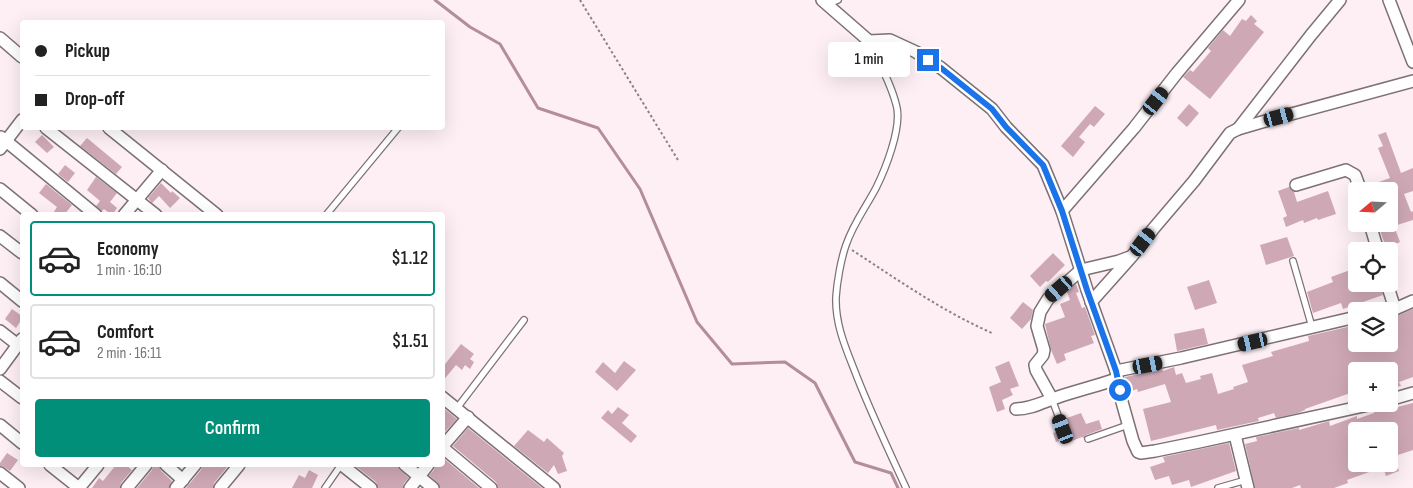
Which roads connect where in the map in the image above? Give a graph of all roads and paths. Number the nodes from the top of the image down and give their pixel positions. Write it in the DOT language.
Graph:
graph roads {
  1 [pos="580,0"];
  2 [pos="1239,0"];
  3 [pos="1340,0"];
  4 [pos="1389,0"];
  5 [pos="829,1"];
  6 [pos="0,38"];
  7 [pos="869,41"];
  8 [pos="20,55"];
  9 [pos="1413,62"];
  10 [pos="1413,81"];
  11 [pos="20,122"];
  12 [pos="1238,129"];
  13 [pos="49,130"];
  14 [pos="112,130"];
  15 [pos="396,130"];
  16 [pos="2,142"];
  17 [pos="678,160"];
  18 [pos="162,170"];
  19 [pos="1358,182"];
  20 [pos="1296,186"];
  21 [pos="0,189"];
  22 [pos="136,198"];
  23 [pos="1062,211"];
  24 [pos="28,212"];
  25 [pos="92,212"];
  26 [pos="126,212"];
  27 [pos="152,212"];
  28 [pos="213,212"];
  29 [pos="328,212"];
  30 [pos="0,236"];
  31 [pos="845,245"];
  32 [pos="20,251"];
  33 [pos="1132,256"];
  34 [pos="1293,261"];
  35 [pos="1081,270"];
  36 [pos="0,283"];
  37 [pos="20,299"];
  38 [pos="1413,301"];
  39 [pos="1091,302"];
  40 [pos="1398,307"];
  41 [pos="1348,319"];
  42 [pos="524,320"];
  43 [pos="1312,327"];
  44 [pos="0,331"];
  45 [pos="992,333"];
  46 [pos="20,342"];
  47 [pos="20,344"];
  48 [pos="0,369"];
  49 [pos="1117,375"];
  50 [pos="0,381"];
  51 [pos="1413,393"];
  52 [pos="20,396"];
  53 [pos="1398,397"];
  54 [pos="445,399"];
  55 [pos="1052,400"];
  56 [pos="457,408"];
  57 [pos="1016,409"];
  58 [pos="1348,409"];
  59 [pos="468,417"];
  60 [pos="0,425"];
  61 [pos="1128,425"];
  62 [pos="1063,429"];
  63 [pos="1235,434"];
  64 [pos="1088,439"];
  65 [pos="20,441"];
  66 [pos="445,444"];
  67 [pos="445,450"];
  68 [pos="53,467"];
  69 [pos="96,467"];
  70 [pos="144,467"];
  71 [pos="167,467"];
  72 [pos="193,467"];
  73 [pos="237,467"];
  74 [pos="341,467"];
  75 [pos="345,467"];
  76 [pos="408,467"];
  77 [pos="426,467"];
  78 [pos="0,473"];
  79 [pos="419,476"];
  80 [pos="180,484"];
  81 [pos="1247,484"];
  82 [pos="19,488"];
  83 [pos="79,488"];
  84 [pos="127,488"];
  85 [pos="220,488"];
  86 [pos="325,488"];
  87 [pos="371,488"];
  88 [pos="410,488"];
  89 [pos="434,488"];
  90 [pos="491,488"];
  91 [pos="554,488"];
  92 [pos="906,488"];
  93 [pos="1218,488"];
  1 -- 17 [label="path"];
  2 -- 23 [label="street"];
  3 -- 12 [label="street"];
  4 -- 9 [label="street"];
  5 -- 7 [label="street"];
  6 -- 8 [label="street"];
  7 -- 23 [label="street"];
  7 -- 31 [label="lane"];
  10 -- 12 [label="street"];
  11 -- 16 [label="street"];
  12 -- 33 [label="street"];
  13 -- 22 [label="street"];
  14 -- 18 [label="street"];
  15 -- 29 [label="lane"];
  16 -- 25 [label="street"];
  18 -- 22 [label="street"];
  18 -- 28 [label="street"];
  19 -- 20 [label="street"];
  21 -- 24 [label="street"];
  22 -- 26 [label="street"];
  22 -- 27 [label="street"];
  23 -- 35 [label="street"];
  30 -- 32 [label="street"];
  31 -- 45 [label="path"];
  31 -- 92 [label="lane"];
  33 -- 35 [label="street"];
  33 -- 39 [label="street"];
  34 -- 43 [label="lane"];
  35 -- 39 [label="street"];
  35 -- 55 [label="street"];
  36 -- 37 [label="street"];
  38 -- 40 [label="street"];
  39 -- 49 [label="street"];
  41 -- 43 [label="street"];
  42 -- 56 [label="lane"];
  43 -- 49 [label="street"];
  44 -- 46 [label="street"];
  47 -- 48 [label="street"];
  49 -- 55 [label="street"];
  49 -- 61 [label="street"];
  50 -- 52 [label="street"];
  51 -- 53 [label="street"];
  54 -- 56 [label="street"];
  55 -- 57 [label="street"];
  55 -- 62 [label="lane"];
  56 -- 59 [label="street"];
  58 -- 63 [label="street"];
  59 -- 66 [label="street"];
  59 -- 91 [label="street"];
  60 -- 65 [label="street"];
  61 -- 63 [label="street"];
  61 -- 64 [label="lane"];
  63 -- 81 [label="street"];
  67 -- 90 [label="street"];
  68 -- 83 [label="street"];
  69 -- 83 [label="street"];
  70 -- 84 [label="street"];
  71 -- 80 [label="street"];
  72 -- 80 [label="street"];
  73 -- 85 [label="street"];
  74 -- 86 [label="lane"];
  75 -- 87 [label="street"];
  76 -- 79 [label="street"];
  77 -- 79 [label="street"];
  78 -- 82 [label="street"];
  79 -- 88 [label="street"];
  79 -- 89 [label="street"];
  81 -- 93 [label="lane"];
}
